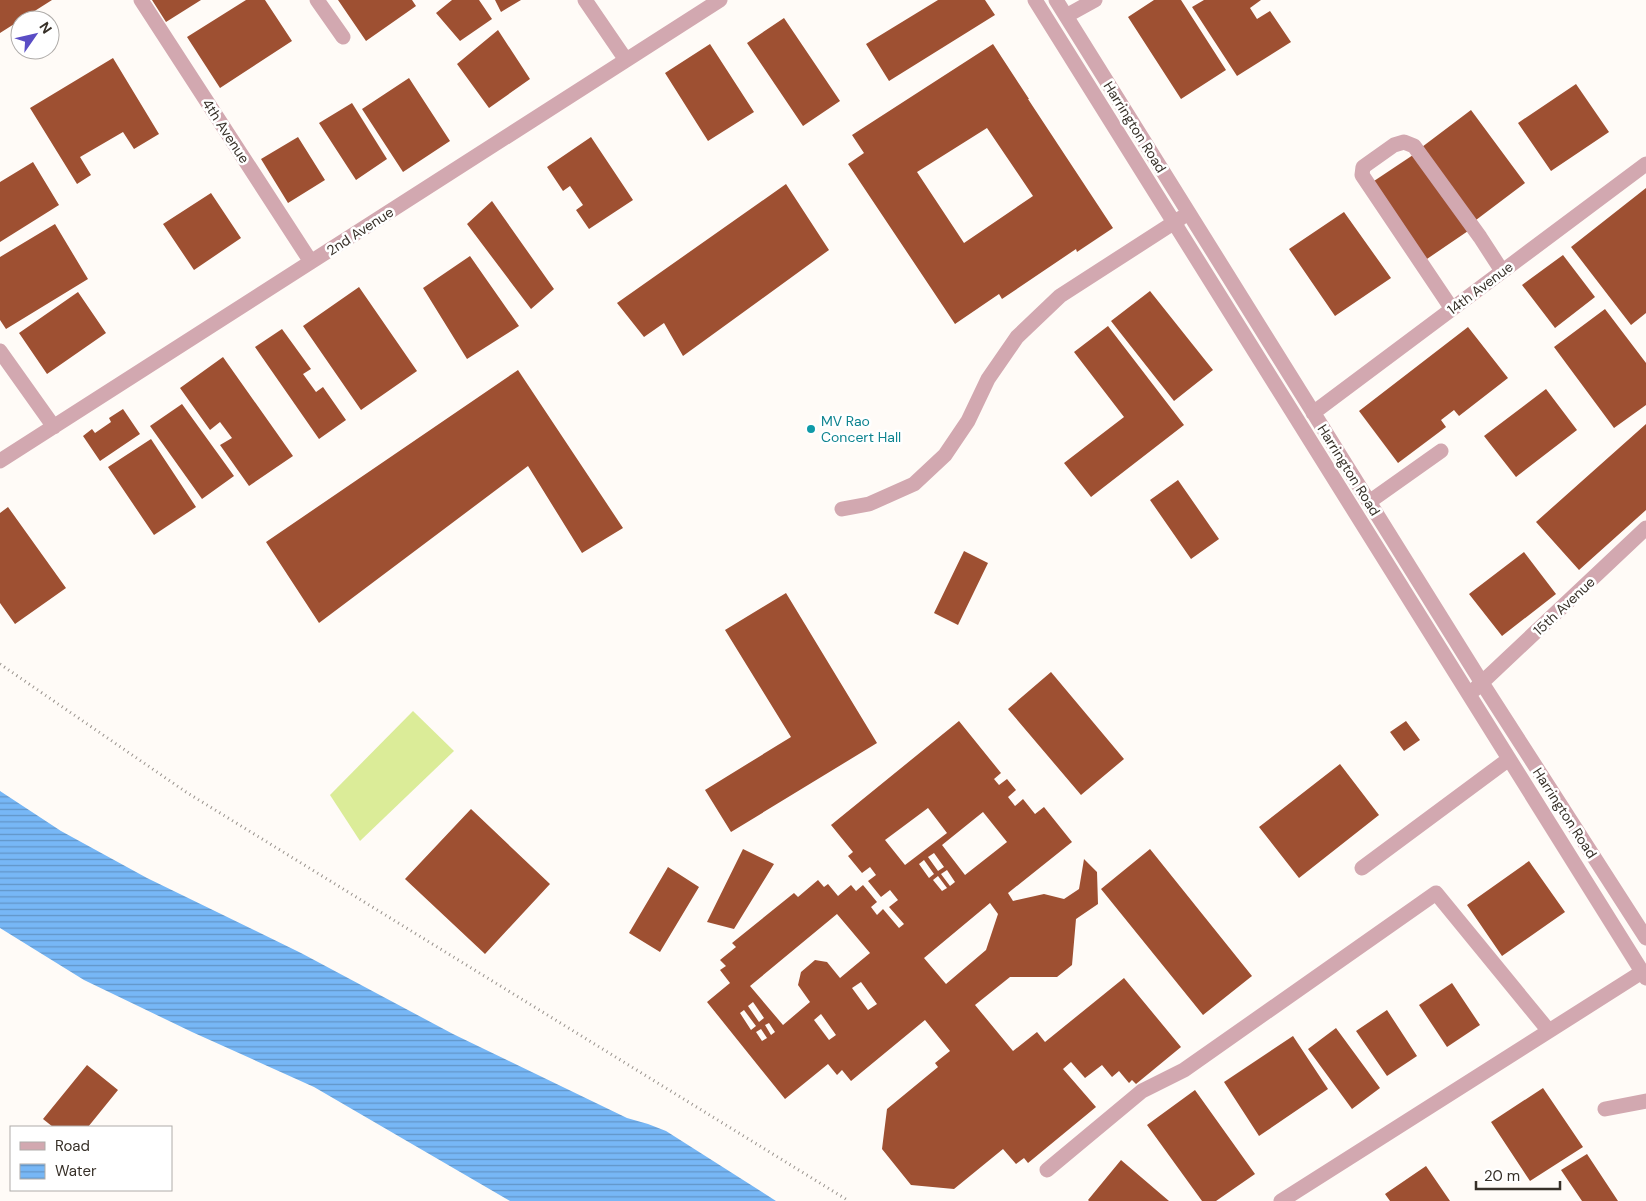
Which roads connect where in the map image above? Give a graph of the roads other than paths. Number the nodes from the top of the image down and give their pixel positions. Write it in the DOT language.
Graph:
graph roads {
  1 [pos="141,0"];
  2 [pos="317,0"];
  3 [pos="585,0"];
  4 [pos="720,0"];
  5 [pos="1035,0"];
  6 [pos="1056,0"];
  7 [pos="1095,0"];
  8 [pos="1066,16"];
  9 [pos="343,38"];
  10 [pos="626,60"];
  11 [pos="1646,164"];
  12 [pos="1189,213"];
  13 [pos="1173,223"];
  14 [pos="311,262"];
  15 [pos="1502,271"];
  16 [pos="1452,309"];
  17 [pos="0,351"];
  18 [pos="1313,413"];
  19 [pos="54,427"];
  20 [pos="1441,451"];
  21 [pos="0,461"];
  22 [pos="1369,502"];
  23 [pos="842,509"];
  24 [pos="1646,528"];
  25 [pos="1482,683"];
  26 [pos="1469,695"];
  27 [pos="1509,759"];
  28 [pos="1362,868"];
  29 [pos="1646,938"];
  30 [pos="1644,975"];
  31 [pos="1549,1031"];
  32 [pos="1646,1101"];
  33 [pos="1605,1109"];
  34 [pos="1046,1170"];
  35 [pos="1281,1201"];
  1 -- 14 [label="street, 4th Avenue"];
  2 -- 9 [label="street"];
  3 -- 10 [label="street"];
  4 -- 10 [label="street, 2nd Avenue"];
  5 -- 13 [label="street"];
  6 -- 8 [label="street, Harrington Road"];
  7 -- 8 [label="street"];
  8 -- 12 [label="street, Harrington Road"];
  10 -- 14 [label="street, 2nd Avenue"];
  11 -- 15 [label="street, 14th Avenue"];
  12 -- 13 [label="street"];
  12 -- 18 [label="street, Harrington Road"];
  13 -- 23 [label="street"];
  13 -- 26 [label="street"];
  14 -- 19 [label="street, 2nd Avenue"];
  15 -- 16 [label="street, 14th Avenue"];
  15 -- 16 [label="street"];
  16 -- 18 [label="street, 14th Avenue"];
  17 -- 19 [label="street"];
  18 -- 22 [label="street, Harrington Road"];
  19 -- 21 [label="street, 2nd Avenue"];
  20 -- 22 [label="street"];
  22 -- 25 [label="street, Harrington Road"];
  24 -- 25 [label="street, 15th Avenue"];
  25 -- 26 [label="street, 15th Avenue"];
  25 -- 29 [label="street, Harrington Road"];
  26 -- 27 [label="street"];
  27 -- 28 [label="street"];
  27 -- 30 [label="street"];
  30 -- 31 [label="street"];
  31 -- 34 [label="street"];
  31 -- 35 [label="street"];
  32 -- 33 [label="street"];
}
